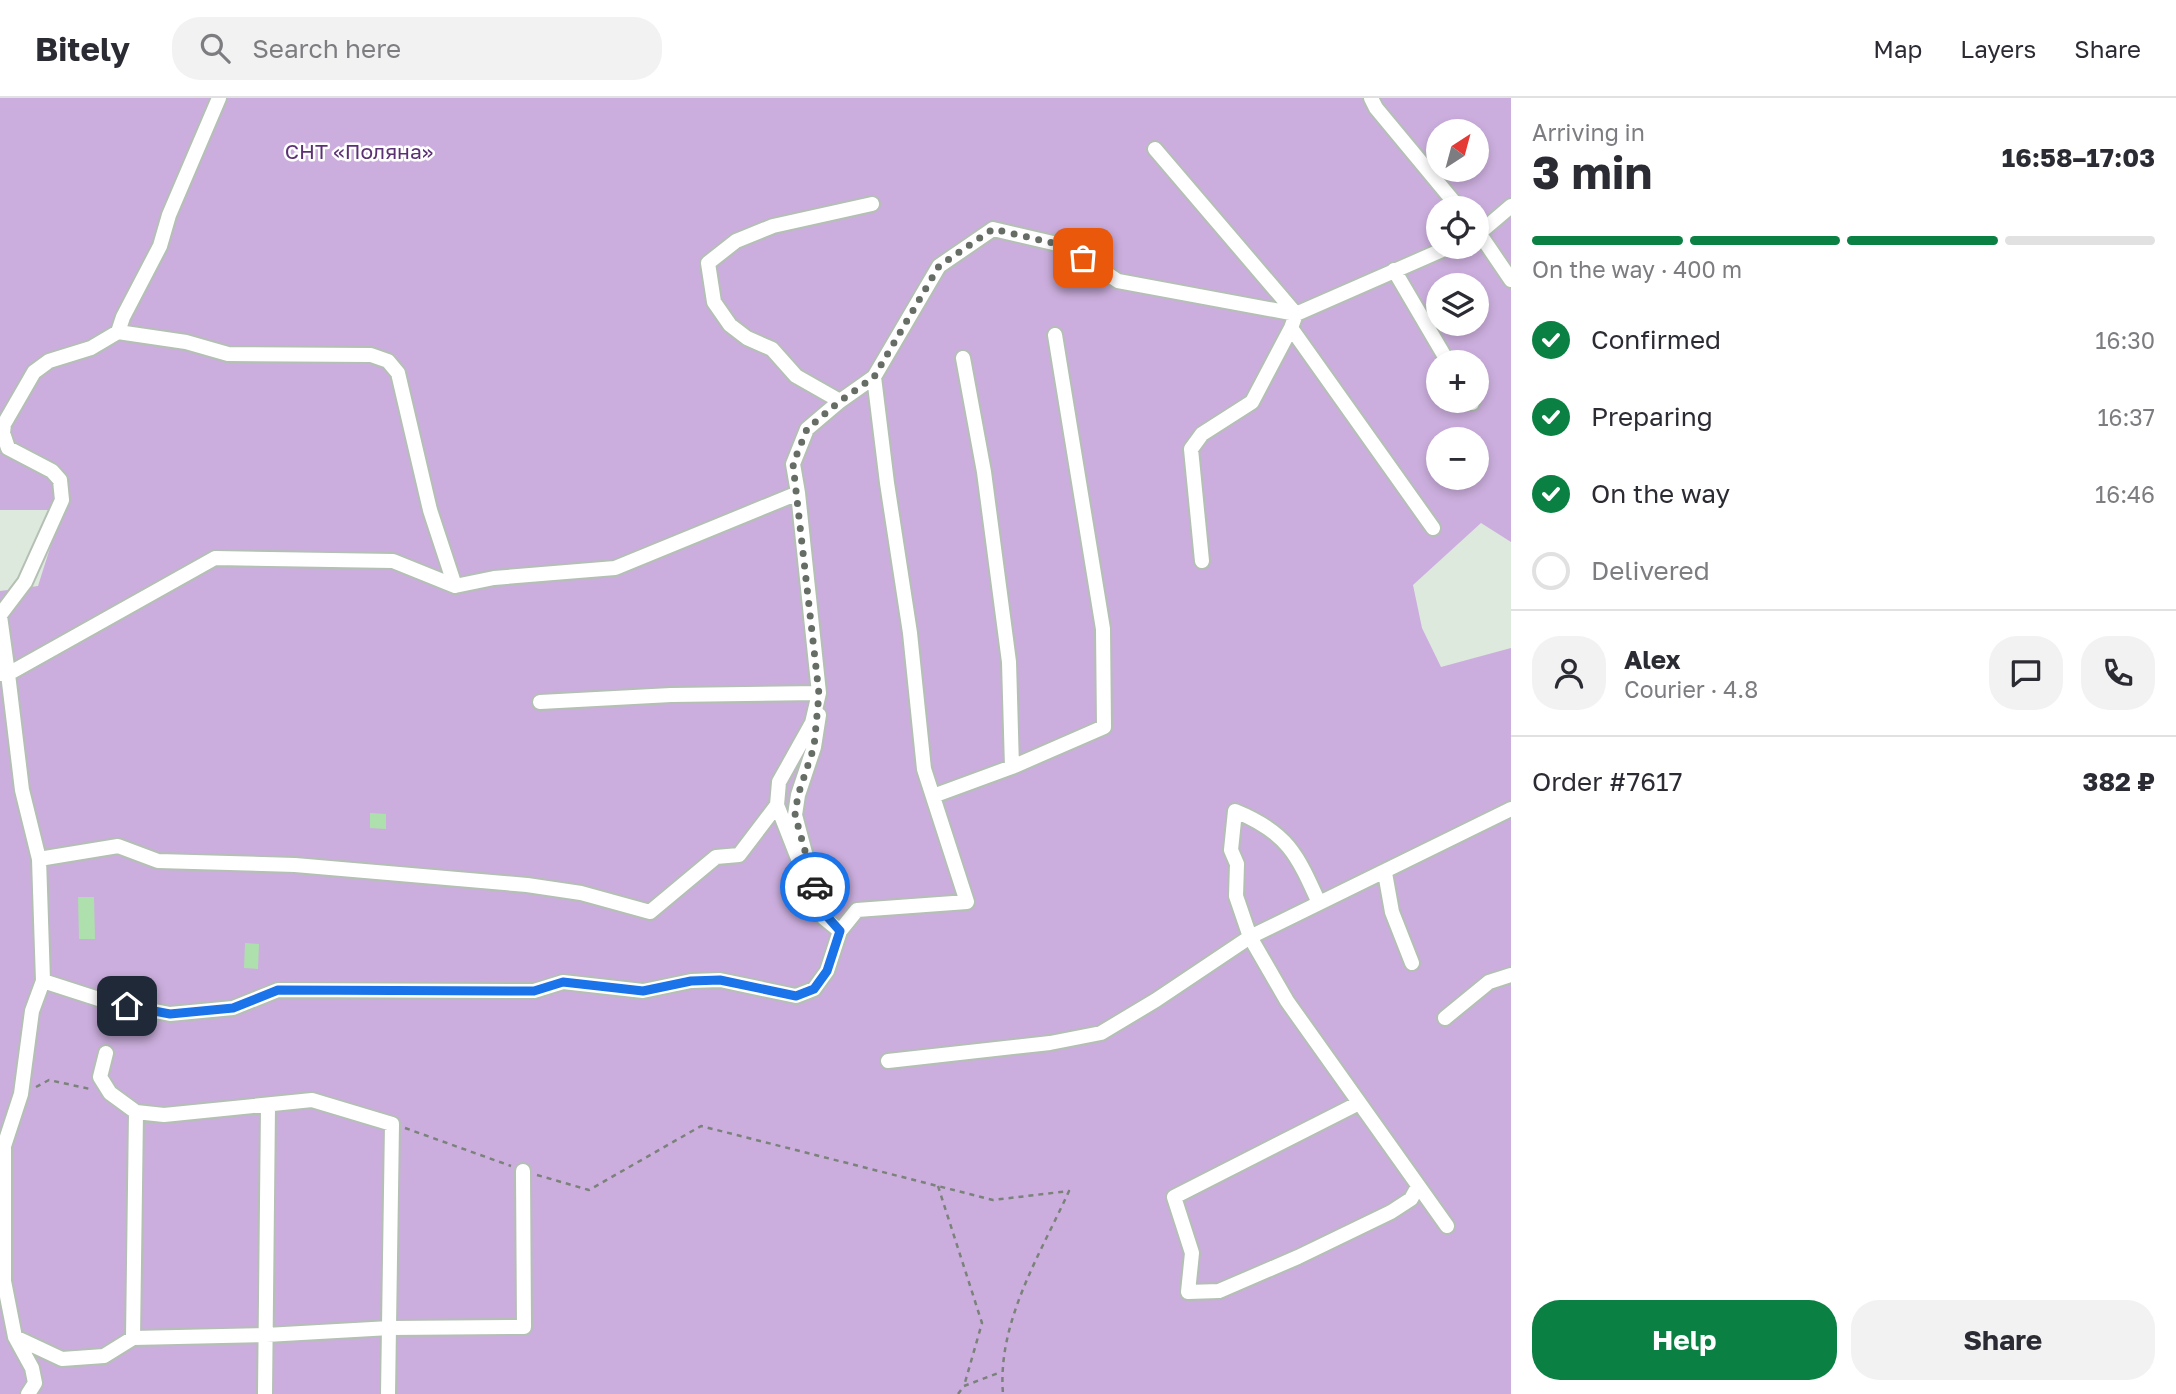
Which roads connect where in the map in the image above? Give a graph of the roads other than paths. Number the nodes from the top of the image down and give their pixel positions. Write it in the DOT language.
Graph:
graph roads {
  1 [pos="219,98"];
  2 [pos="1371,98"];
  3 [pos="1155,149"];
  4 [pos="1449,196"];
  5 [pos="872,204"];
  6 [pos="1511,206"];
  7 [pos="1489,224"];
  8 [pos="1489,249"];
  9 [pos="1426,257"];
  10 [pos="1394,270"];
  11 [pos="1511,281"];
  12 [pos="1296,314"];
  13 [pos="1291,328"];
  14 [pos="118,332"];
  15 [pos="1055,335"];
  16 [pos="1441,350"];
  17 [pos="963,358"];
  18 [pos="874,377"];
  19 [pos="840,401"];
  20 [pos="4,447"];
  21 [pos="798,493"];
  22 [pos="1433,528"];
  23 [pos="1202,561"];
  24 [pos="455,586"];
  25 [pos="0,615"];
  26 [pos="4,674"];
  27 [pos="819,694"];
  28 [pos="540,702"];
  29 [pos="1012,767"];
  30 [pos="933,796"];
  31 [pos="777,805"];
  32 [pos="1511,809"];
  33 [pos="39,859"];
  34 [pos="1385,873"];
  35 [pos="1319,903"];
  36 [pos="840,931"];
  37 [pos="1250,937"];
  38 [pos="1412,963"];
  39 [pos="1511,975"];
  40 [pos="43,981"];
  41 [pos="1445,1018"];
  42 [pos="106,1053"];
  43 [pos="888,1061"];
  44 [pos="1359,1103"];
  45 [pos="268,1106"];
  46 [pos="136,1112"];
  47 [pos="523,1171"];
  48 [pos="1417,1188"];
  49 [pos="1447,1226"];
  50 [pos="390,1328"];
  51 [pos="266,1335"];
  52 [pos="15,1337"];
  53 [pos="133,1338"];
  54 [pos="27,1394"];
  55 [pos="265,1394"];
  56 [pos="388,1394"];
  1 -- 14 [label="street"];
  2 -- 4 [label="street"];
  3 -- 12 [label="street"];
  5 -- 19 [label="street"];
  6 -- 7 [label="street"];
  8 -- 11 [label="street"];
  9 -- 10 [label="street"];
  10 -- 12 [label="street"];
  10 -- 16 [label="street"];
  12 -- 13 [label="street"];
  12 -- 18 [label="street"];
  13 -- 22 [label="street"];
  13 -- 23 [label="street"];
  14 -- 20 [label="street"];
  14 -- 24 [label="street"];
  15 -- 29 [label="street"];
  17 -- 29 [label="street"];
  18 -- 19 [label="street"];
  18 -- 30 [label="street"];
  19 -- 21 [label="street"];
  20 -- 25 [label="street"];
  21 -- 24 [label="street"];
  21 -- 27 [label="street"];
  24 -- 26 [label="street"];
  25 -- 26 [label="street"];
  26 -- 33 [label="street"];
  27 -- 28 [label="street"];
  27 -- 31 [label="street"];
  27 -- 36 [label="street"];
  29 -- 30 [label="street"];
  30 -- 36 [label="street"];
  31 -- 33 [label="street"];
  31 -- 36 [label="street"];
  32 -- 34 [label="street"];
  33 -- 40 [label="street"];
  34 -- 35 [label="street"];
  34 -- 38 [label="street"];
  35 -- 37 [label="street"];
  35 -- 37 [label="street"];
  36 -- 40 [label="street"];
  37 -- 43 [label="street"];
  37 -- 44 [label="street"];
  39 -- 41 [label="street"];
  40 -- 52 [label="street"];
  42 -- 46 [label="street"];
  44 -- 48 [label="street"];
  44 -- 48 [label="street"];
  45 -- 46 [label="street"];
  45 -- 50 [label="street"];
  45 -- 51 [label="street"];
  46 -- 53 [label="street"];
  47 -- 50 [label="street"];
  48 -- 49 [label="street"];
  50 -- 51 [label="street"];
  50 -- 56 [label="street"];
  51 -- 53 [label="street"];
  51 -- 55 [label="street"];
  52 -- 53 [label="street"];
  52 -- 54 [label="street"];
}
